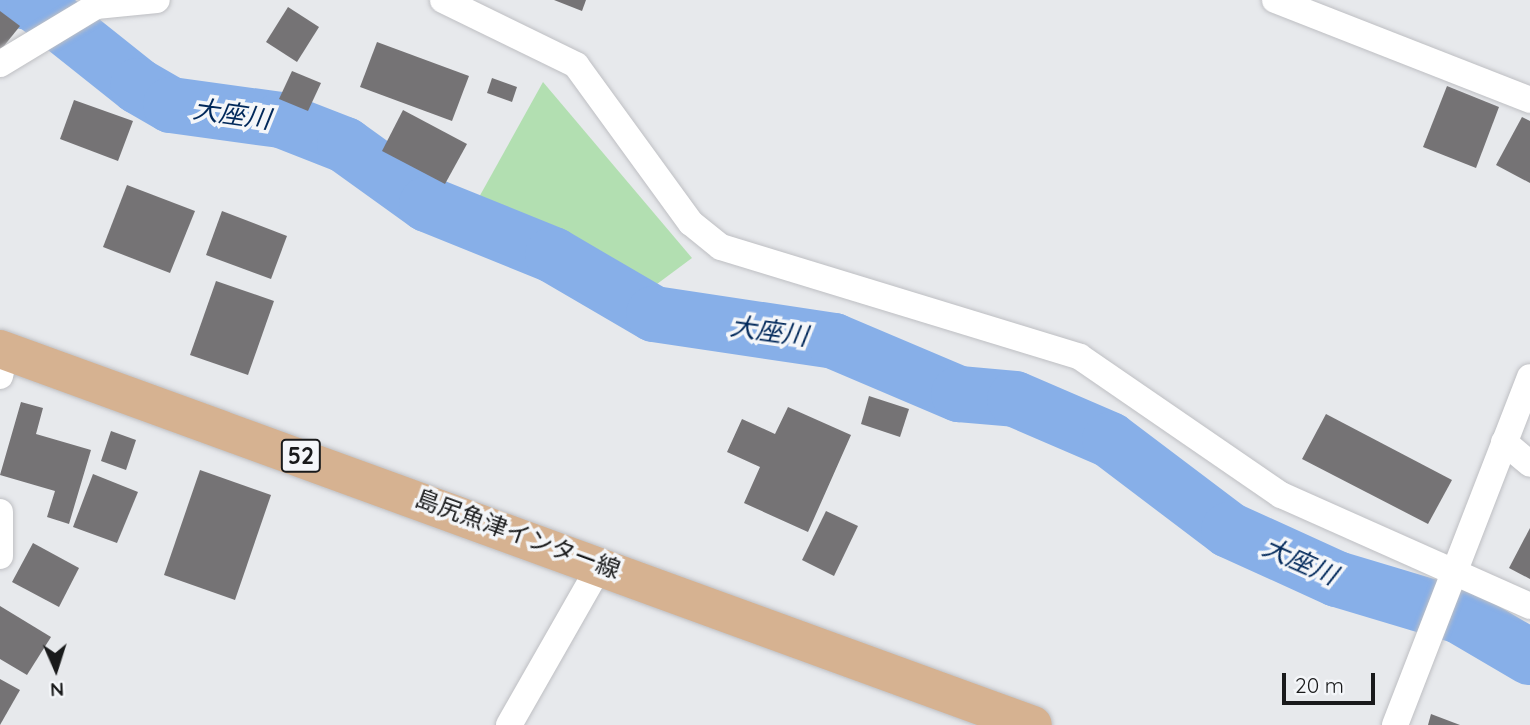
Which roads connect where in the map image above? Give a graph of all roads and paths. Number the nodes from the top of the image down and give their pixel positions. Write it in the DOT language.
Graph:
graph roads {
  1 [pos="157,0"];
  2 [pos="443,0"];
  3 [pos="1275,0"];
  4 [pos="0,64"];
  5 [pos="1530,100"];
  6 [pos="2,359"];
  7 [pos="1530,377"];
  8 [pos="1504,442"];
  9 [pos="1530,464"];
  10 [pos="0,512"];
  11 [pos="0,556"];
  12 [pos="601,564"];
  13 [pos="1452,569"];
  14 [pos="1530,606"];
  15 [pos="509,725"];
  16 [pos="1034,725"];
  17 [pos="1395,725"];
  1 -- 4 [label="street"];
  2 -- 13 [label="street"];
  3 -- 5 [label="street"];
  6 -- 12 [label="main road, 島尻魚津インター線 / 52"];
  7 -- 8 [label="street"];
  8 -- 9 [label="street"];
  8 -- 13 [label="street"];
  10 -- 11 [label="street"];
  12 -- 15 [label="street"];
  12 -- 16 [label="main road, 島尻魚津インター線 / 52"];
  13 -- 14 [label="street"];
  13 -- 17 [label="street"];
}
